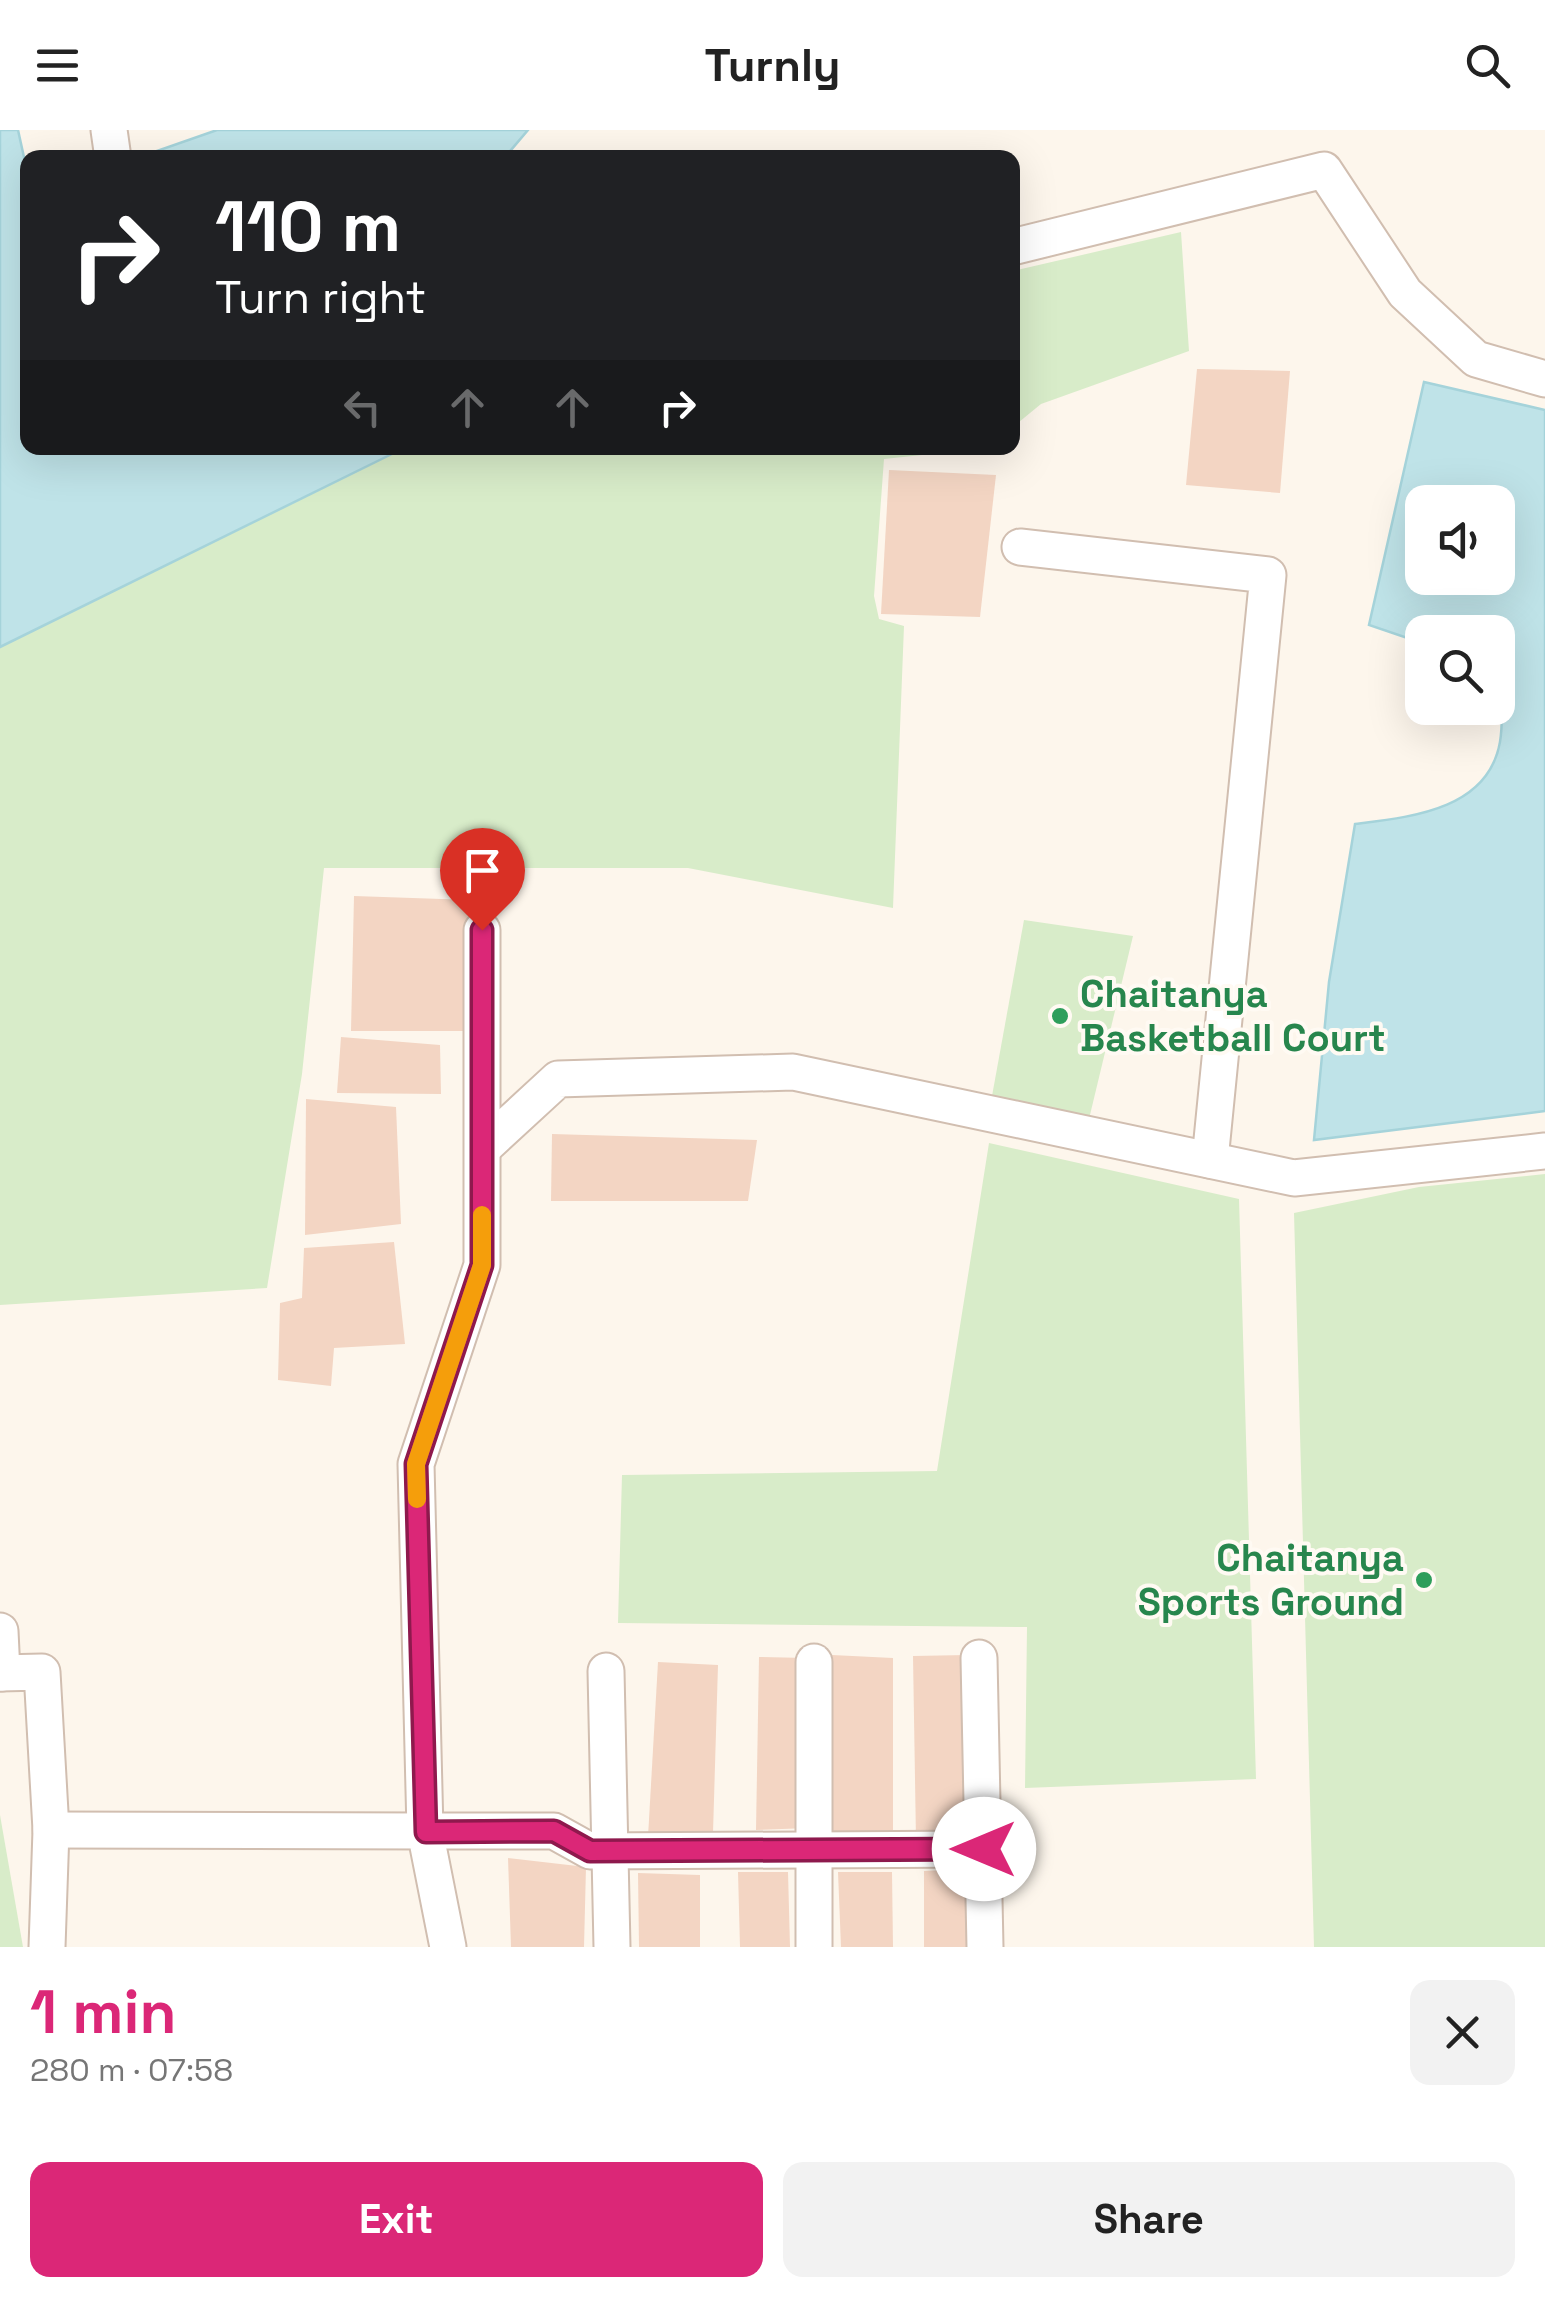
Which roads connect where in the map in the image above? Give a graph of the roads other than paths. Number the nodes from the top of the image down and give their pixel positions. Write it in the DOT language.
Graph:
graph roads {
  1 [pos="1020,246"];
  2 [pos="1545,379"];
  3 [pos="1020,547"];
  4 [pos="482,930"];
  5 [pos="483,1148"];
  6 [pos="1545,1151"];
  7 [pos="1210,1160"];
  8 [pos="0,1631"];
  9 [pos="978,1658"];
  10 [pos="814,1662"];
  11 [pos="606,1671"];
  12 [pos="1,1673"];
  13 [pos="52,1830"];
  14 [pos="426,1832"];
  15 [pos="984,1849"];
  16 [pos="813,1850"];
  17 [pos="608,1851"];
  18 [pos="47,1947"];
  19 [pos="448,1947"];
  20 [pos="612,1947"];
  21 [pos="814,1947"];
  22 [pos="985,1947"];
  1 -- 2 [label="street"];
  3 -- 7 [label="street"];
  4 -- 5 [label="street"];
  5 -- 7 [label="street"];
  5 -- 14 [label="street"];
  6 -- 7 [label="street"];
  8 -- 12 [label="street"];
  9 -- 15 [label="street"];
  10 -- 16 [label="street"];
  11 -- 17 [label="street"];
  12 -- 13 [label="street"];
  13 -- 14 [label="street"];
  13 -- 18 [label="street"];
  14 -- 17 [label="street"];
  14 -- 19 [label="street"];
  15 -- 16 [label="street"];
  15 -- 22 [label="street"];
  16 -- 17 [label="street"];
  16 -- 21 [label="street"];
  17 -- 20 [label="street"];
}
